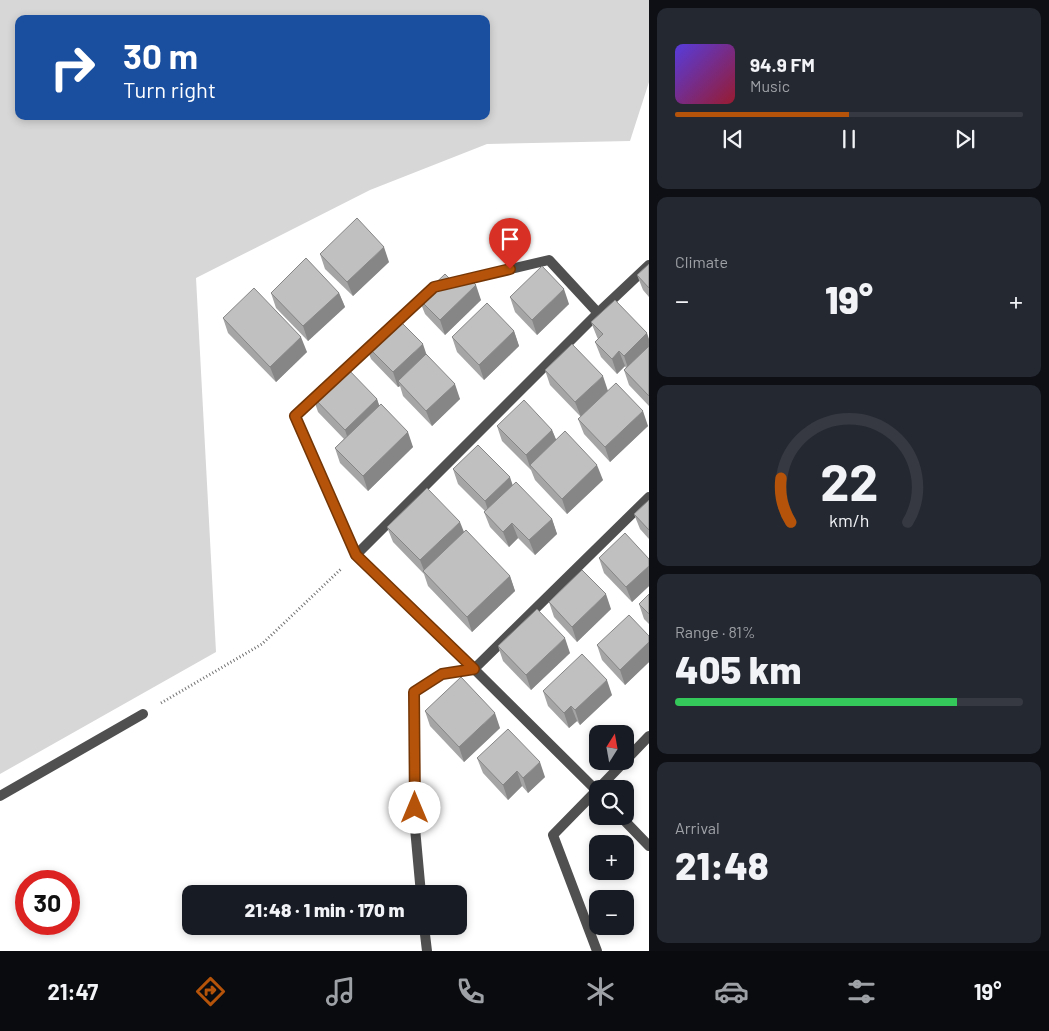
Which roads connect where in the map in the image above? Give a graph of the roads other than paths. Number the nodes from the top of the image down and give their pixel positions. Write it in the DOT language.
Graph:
graph roads {
  1 [pos="649,264"];
  2 [pos="598,313"];
  3 [pos="649,496"];
  4 [pos="356,555"];
  5 [pos="474,669"];
  6 [pos="143,714"];
  7 [pos="649,736"];
  8 [pos="634,752"];
  9 [pos="616,770"];
  10 [pos="607,780"];
  11 [pos="589,782"];
  12 [pos="0,796"];
  13 [pos="589,798"];
  14 [pos="629,825"];
  15 [pos="649,846"];
  16 [pos="420,885"];
  17 [pos="425,935"];
  18 [pos="427,951"];
  19 [pos="597,951"];
  1 -- 2 [label="street"];
  2 -- 4 [label="street"];
  2 -- 4 [label="street"];
  3 -- 5 [label="street"];
  4 -- 5 [label="street"];
  5 -- 11 [label="street"];
  5 -- 16 [label="street"];
  6 -- 12 [label="street"];
  7 -- 8 [label="street"];
  9 -- 10 [label="street"];
  13 -- 19 [label="street"];
  14 -- 15 [label="street"];
  17 -- 18 [label="street"];
}
